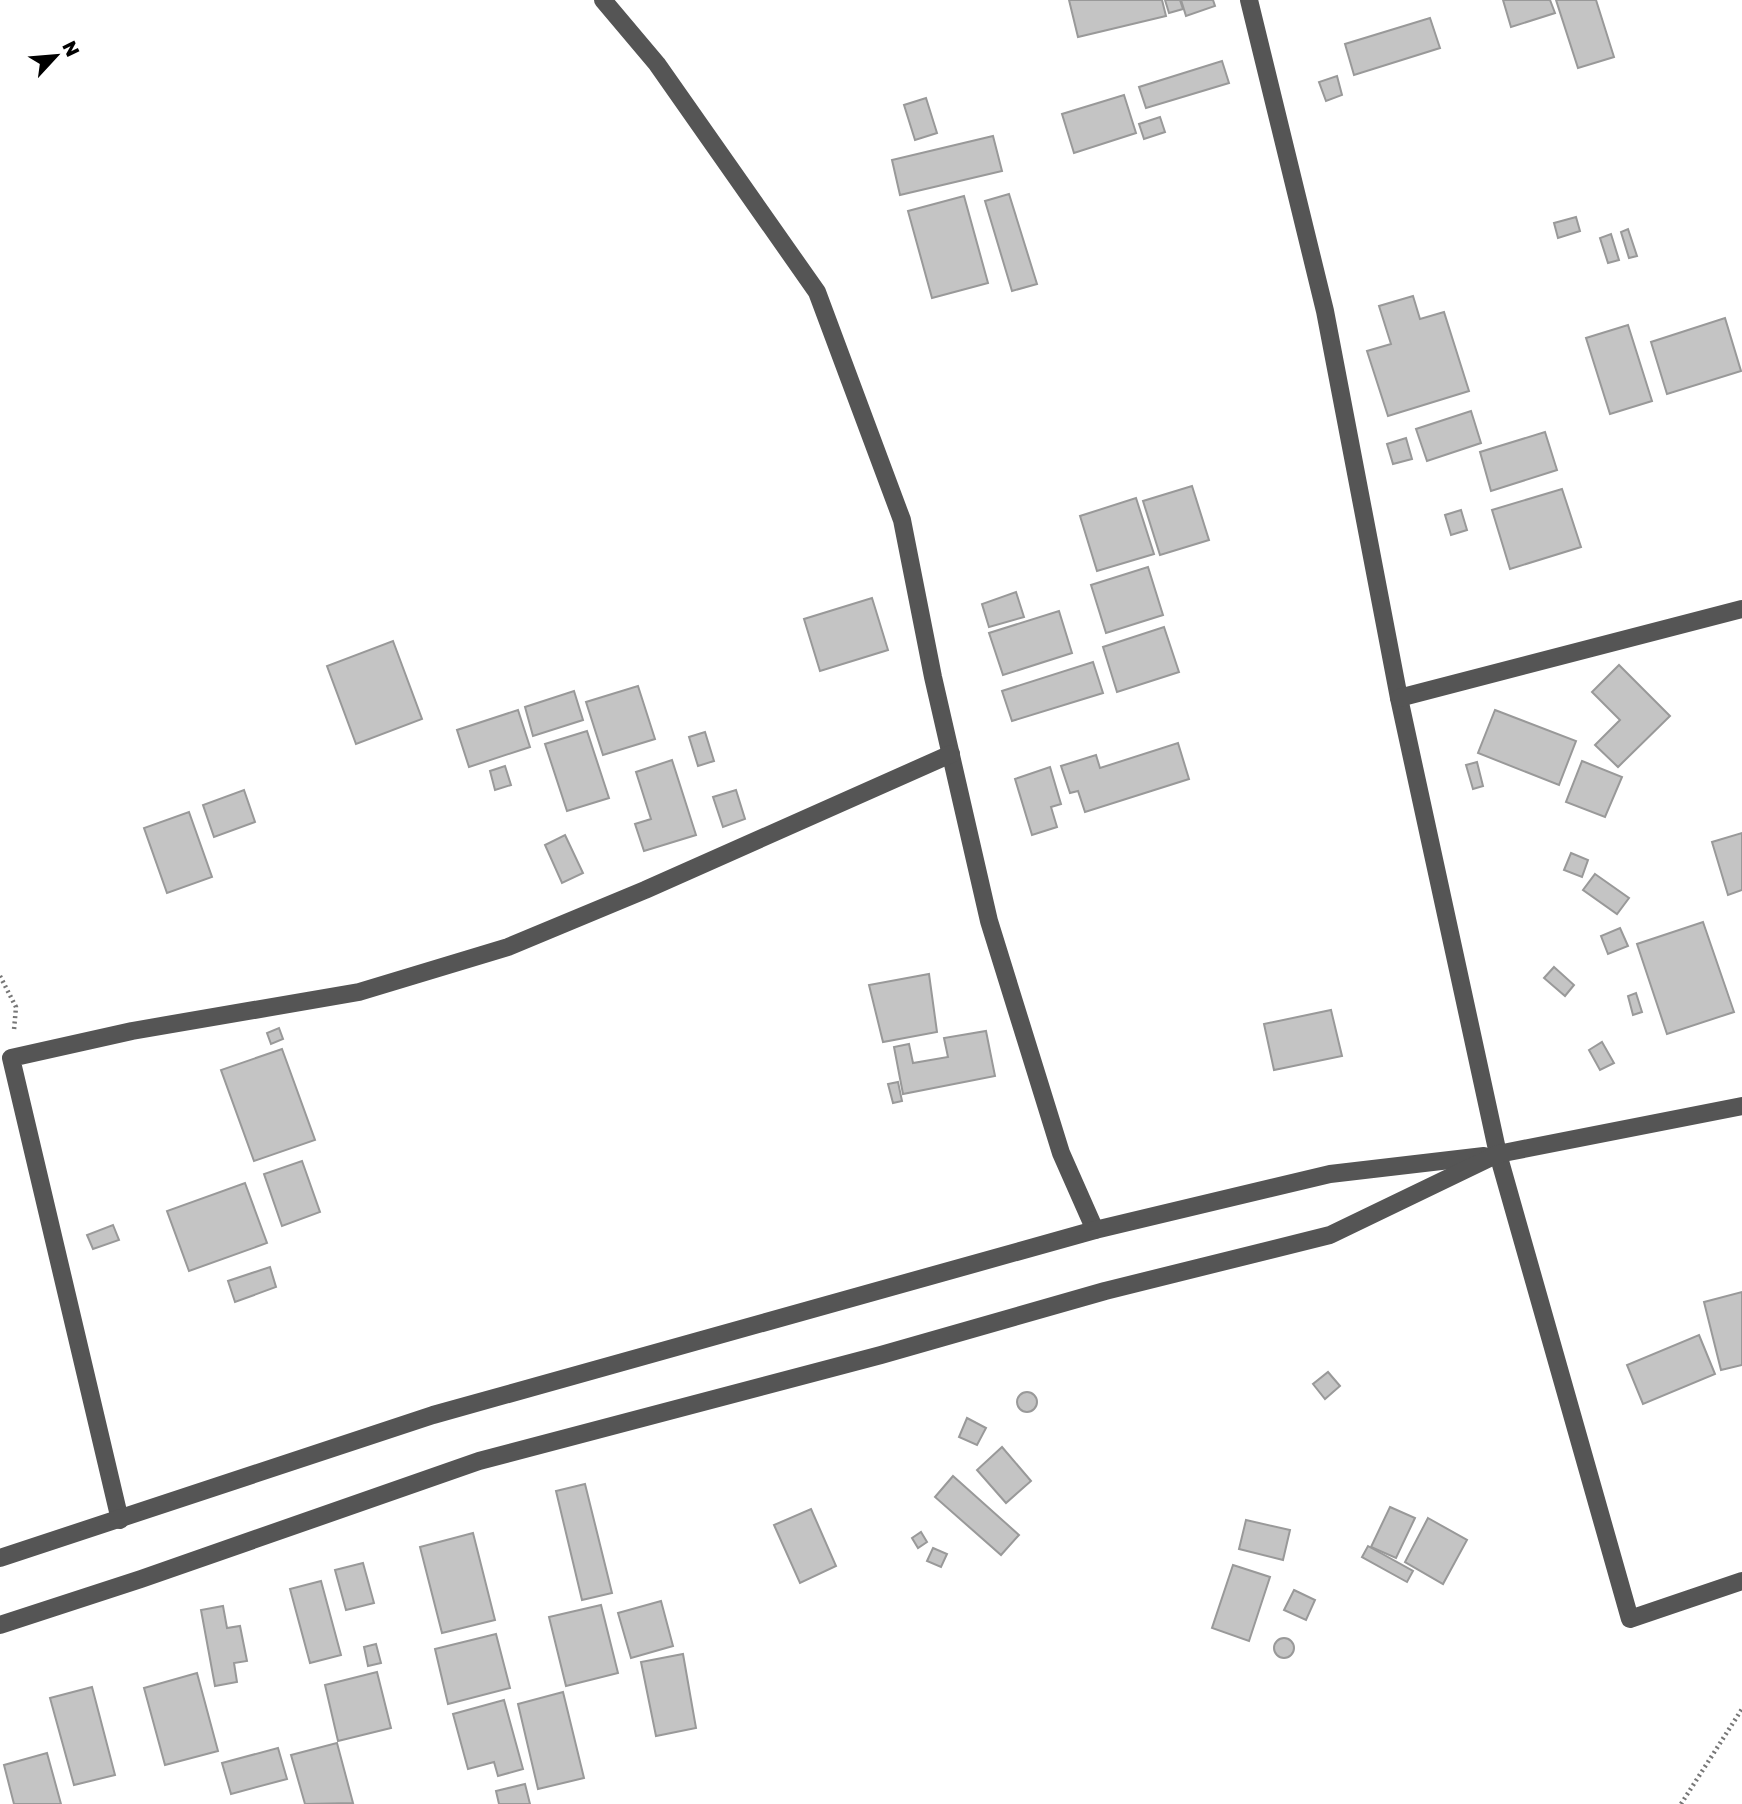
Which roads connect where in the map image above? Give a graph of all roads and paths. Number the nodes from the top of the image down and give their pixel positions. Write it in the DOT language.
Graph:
graph roads {
  1 [pos="603,0"];
  2 [pos="1249,0"];
  3 [pos="1742,609"];
  4 [pos="1399,698"];
  5 [pos="951,754"];
  6 [pos="0,976"];
  7 [pos="11,1058"];
  8 [pos="1742,1106"];
  9 [pos="1498,1154"];
  10 [pos="1095,1230"];
  11 [pos="120,1520"];
  12 [pos="0,1558"];
  13 [pos="1742,1581"];
  14 [pos="0,1625"];
  15 [pos="1742,1709"];
  16 [pos="1681,1804"];
  1 -- 5 [label="street"];
  2 -- 4 [label="street"];
  3 -- 4 [label="street"];
  4 -- 9 [label="street"];
  5 -- 7 [label="street"];
  5 -- 10 [label="street"];
  6 -- 7 [label="path"];
  7 -- 11 [label="street"];
  8 -- 9 [label="street"];
  9 -- 10 [label="street"];
  9 -- 13 [label="street"];
  9 -- 14 [label="street"];
  10 -- 11 [label="street"];
  11 -- 12 [label="street"];
  15 -- 16 [label="path"];
}
